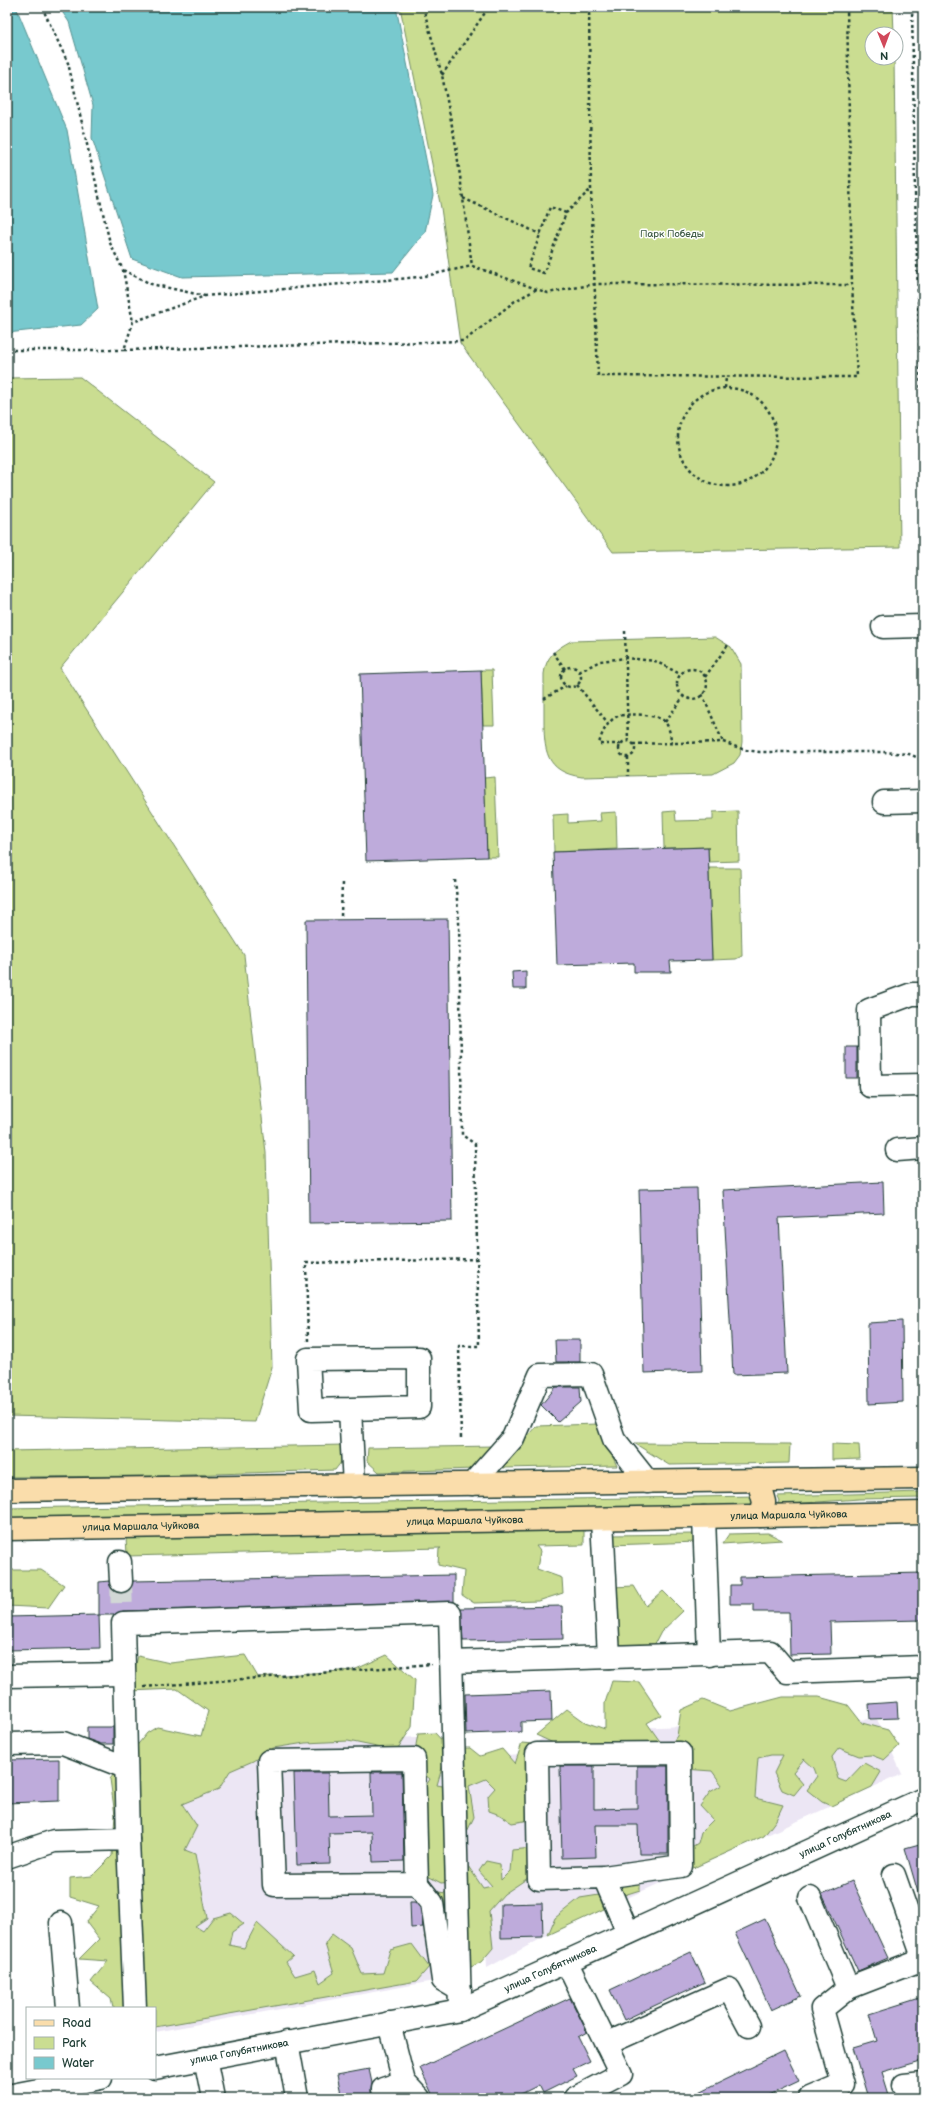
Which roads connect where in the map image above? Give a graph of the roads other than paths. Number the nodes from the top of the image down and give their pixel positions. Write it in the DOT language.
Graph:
graph roads {
  1 [pos="923,626"];
  2 [pos="883,627"];
  3 [pos="923,801"];
  4 [pos="884,802"];
  5 [pos="923,994"];
  6 [pos="923,1085"];
  7 [pos="923,1148"];
  8 [pos="897,1150"];
  9 [pos="350,1409"];
  10 [pos="923,1478"];
  11 [pos="758,1480"];
  12 [pos="648,1482"];
  13 [pos="472,1484"];
  14 [pos="354,1486"];
  15 [pos="7,1490"];
  16 [pos="923,1513"];
  17 [pos="760,1516"];
  18 [pos="704,1517"];
  19 [pos="602,1519"];
  20 [pos="7,1529"];
  21 [pos="709,1655"];
  22 [pos="609,1657"];
  23 [pos="451,1662"];
  24 [pos="923,1667"];
  25 [pos="7,1676"];
  26 [pos="123,1681"];
  27 [pos="7,1744"];
  28 [pos="125,1767"];
  29 [pos="923,1799"];
  30 [pos="128,1839"];
  31 [pos="7,1857"];
  32 [pos="894,1875"];
  33 [pos="604,1877"];
  34 [pos="417,1884"];
  35 [pos="810,1898"];
  36 [pos="61,1923"];
  37 [pos="628,1932"];
  38 [pos="923,1958"];
  39 [pos="566,1961"];
  40 [pos="848,1988"];
  41 [pos="460,2000"];
  42 [pos="68,2007"];
  43 [pos="135,2007"];
  44 [pos="389,2023"];
  45 [pos="749,2026"];
  46 [pos="287,2042"];
  47 [pos="606,2044"];
  48 [pos="205,2058"];
  49 [pos="156,2068"];
  50 [pos="98,2079"];
  51 [pos="404,2082"];
  52 [pos="66,2091"];
  53 [pos="7,2096"];
  54 [pos="213,2098"];
  55 [pos="297,2098"];
  56 [pos="384,2098"];
  57 [pos="419,2098"];
  58 [pos="575,2098"];
  59 [pos="810,2098"];
  1 -- 2 [label="street"];
  3 -- 4 [label="street"];
  5 -- 6 [label="street"];
  7 -- 8 [label="street"];
  9 -- 9 [label="street"];
  9 -- 14 [label="street"];
  10 -- 11 [label="main road"];
  11 -- 12 [label="main road"];
  11 -- 17 [label="main road"];
  12 -- 13 [label="main road"];
  12 -- 13 [label="street"];
  13 -- 14 [label="main road"];
  14 -- 15 [label="main road"];
  16 -- 17 [label="main road, улица Маршала Чуйкова"];
  17 -- 18 [label="main road, улица Маршала Чуйкова"];
  18 -- 19 [label="main road, улица Маршала Чуйкова"];
  18 -- 21 [label="street"];
  19 -- 20 [label="main road, улица Маршала Чуйкова"];
  19 -- 22 [label="street"];
  21 -- 22 [label="street"];
  21 -- 24 [label="street"];
  22 -- 23 [label="street"];
  23 -- 26 [label="street"];
  23 -- 41 [label="street"];
  25 -- 26 [label="street"];
  26 -- 28 [label="street"];
  27 -- 28 [label="street"];
  28 -- 30 [label="street"];
  29 -- 37 [label="street, улица Голубятникова"];
  30 -- 31 [label="street"];
  30 -- 43 [label="street"];
  32 -- 38 [label="street"];
  33 -- 33 [label="street"];
  33 -- 37 [label="street"];
  34 -- 34 [label="street"];
  34 -- 41 [label="street"];
  35 -- 40 [label="street"];
  36 -- 42 [label="street"];
  37 -- 39 [label="street, улица Голубятникова"];
  38 -- 40 [label="street"];
  39 -- 41 [label="street, улица Голубятникова"];
  39 -- 47 [label="street"];
  40 -- 59 [label="street"];
  41 -- 44 [label="street, улица Голубятникова"];
  44 -- 46 [label="street, улица Голубятникова"];
  44 -- 51 [label="street"];
  45 -- 47 [label="street"];
  46 -- 48 [label="street, улица Голубятникова"];
  46 -- 55 [label="street"];
  47 -- 58 [label="street"];
  48 -- 49 [label="street, улица Голубятникова"];
  48 -- 54 [label="street"];
  50 -- 52 [label="street"];
  51 -- 56 [label="street"];
  51 -- 57 [label="street"];
  52 -- 53 [label="street"];
}
